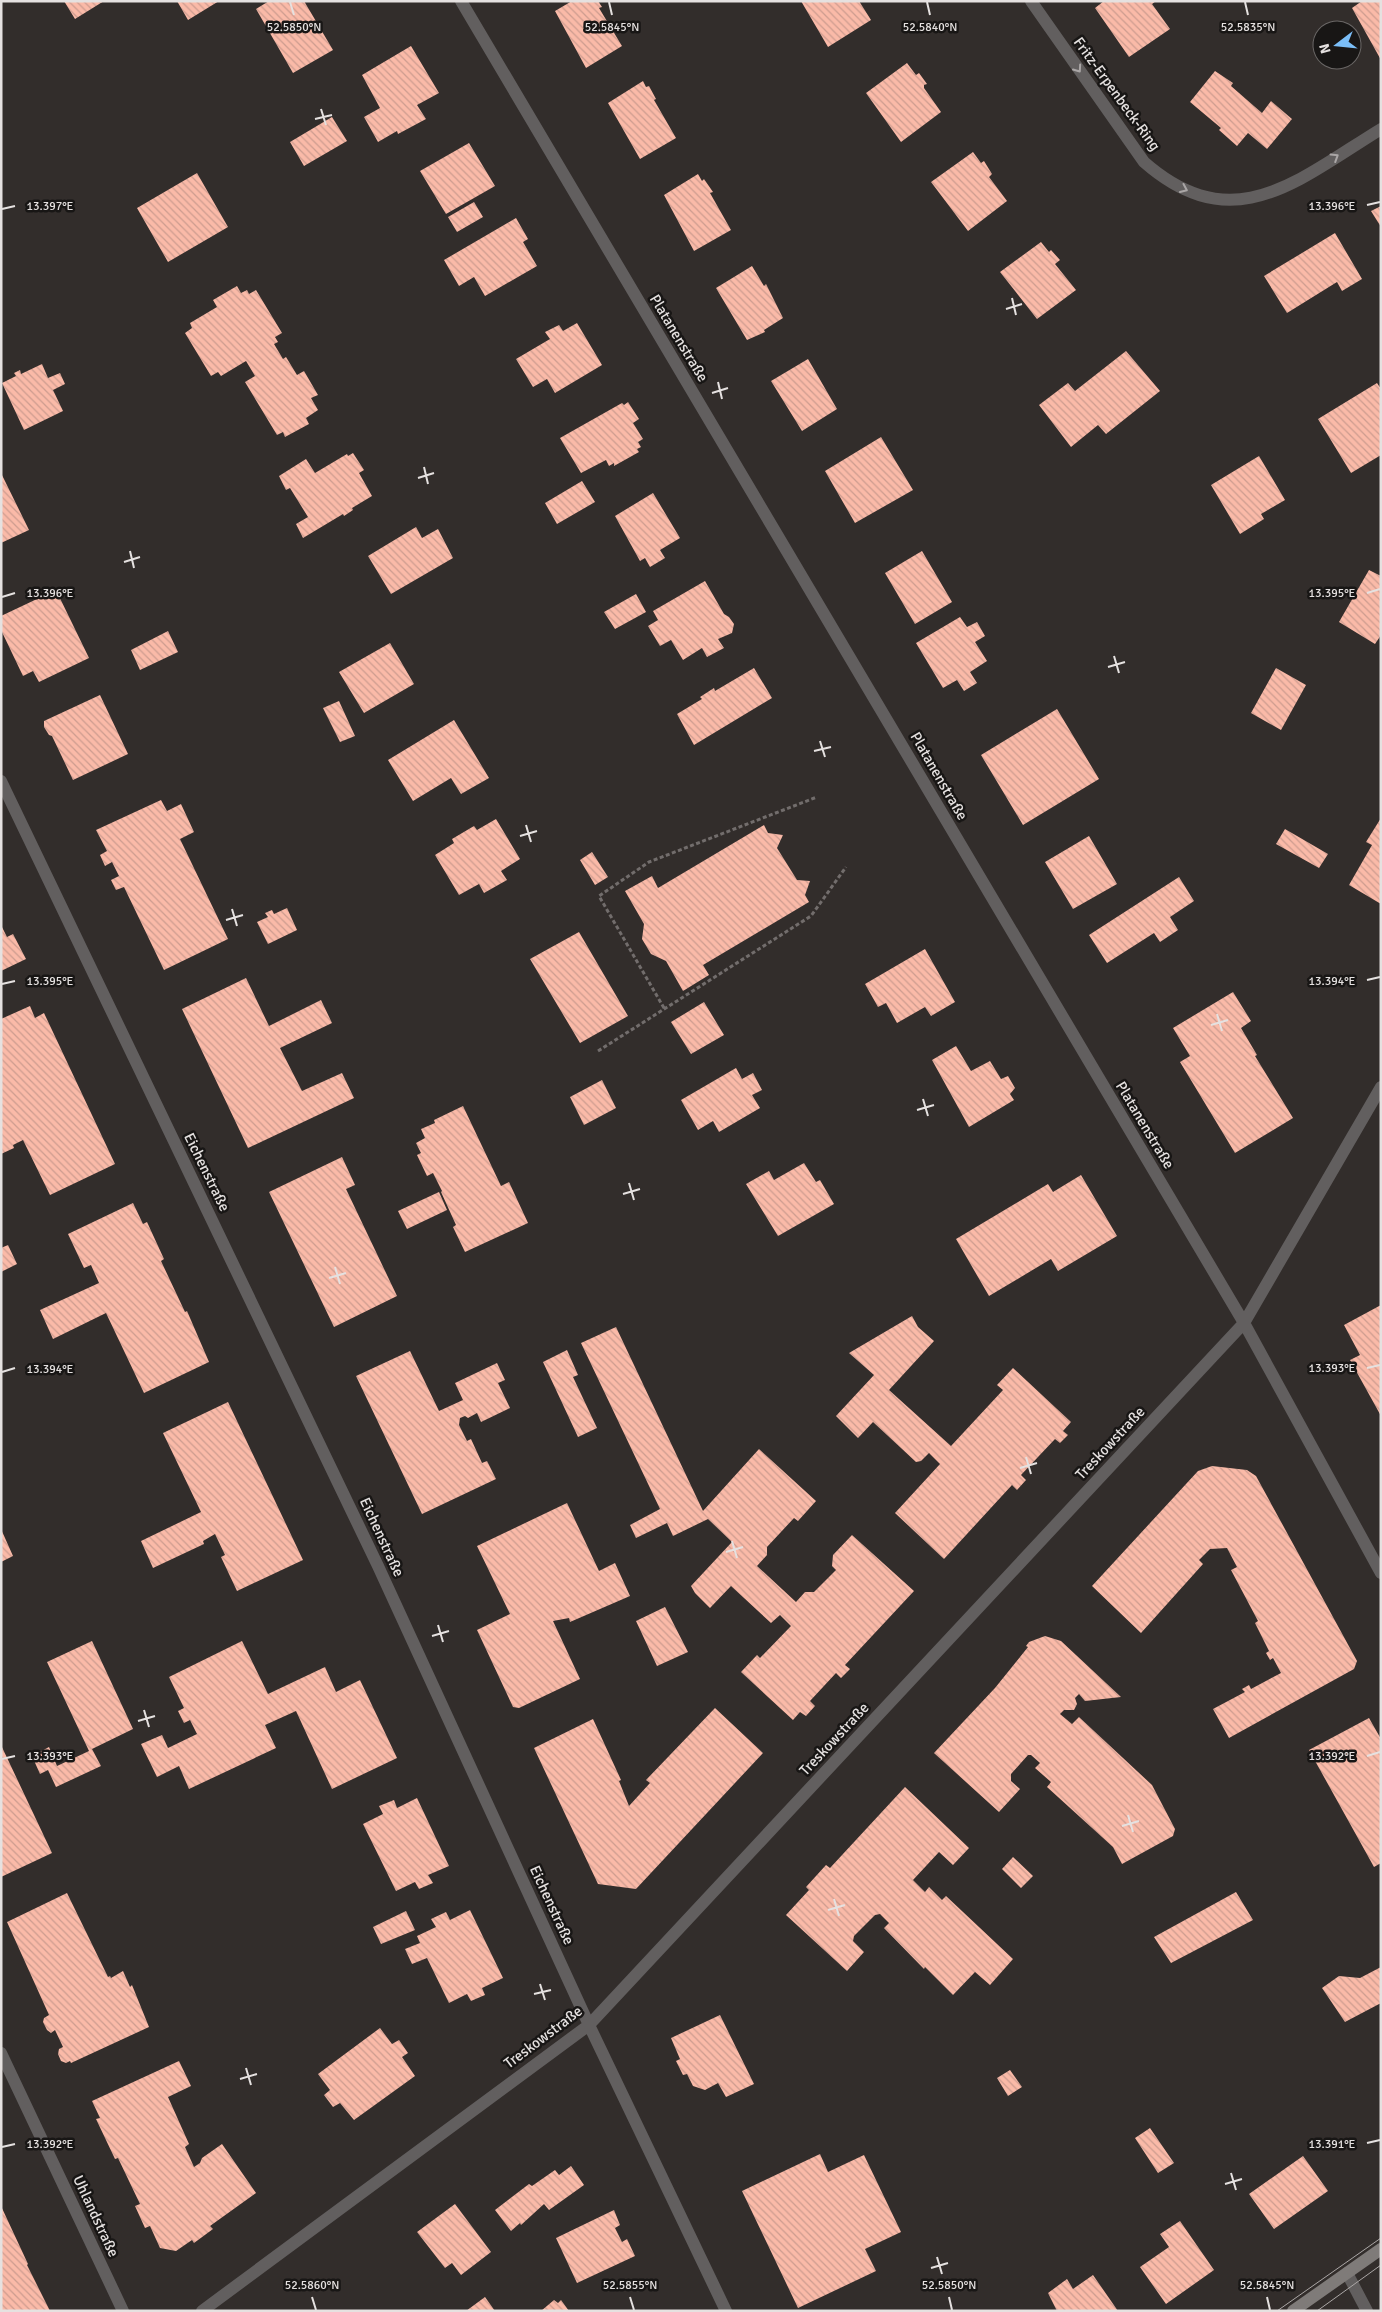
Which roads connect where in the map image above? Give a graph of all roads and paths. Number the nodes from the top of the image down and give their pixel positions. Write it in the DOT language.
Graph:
graph roads {
  1 [pos="461,1"];
  2 [pos="1031,1"];
  3 [pos="1381,129"];
  4 [pos="1,781"];
  5 [pos="817,797"];
  6 [pos="846,867"];
  7 [pos="664,1008"];
  8 [pos="598,1051"];
  9 [pos="1381,1087"];
  10 [pos="1244,1323"];
  11 [pos="1381,1572"];
  12 [pos="589,2024"];
  13 [pos="1,2053"];
  14 [pos="1381,2249"];
  15 [pos="1347,2273"];
  16 [pos="123,2311"];
  17 [pos="202,2311"];
  18 [pos="726,2311"];
  19 [pos="1293,2311"];
  20 [pos="1367,2311"];
  1 -- 10 [label="street, Platanenstraße"];
  2 -- 3 [label="street, Fritz-Erpenbeck-Ring, one-way"];
  4 -- 12 [label="street, Eichenstraße"];
  5 -- 7 [label="path"];
  6 -- 7 [label="path"];
  7 -- 8 [label="path"];
  9 -- 10 [label="street, Treskowstraße"];
  10 -- 11 [label="street, Platanenstraße"];
  10 -- 12 [label="street, Treskowstraße"];
  12 -- 17 [label="street, Treskowstraße"];
  12 -- 18 [label="street, Eichenstraße"];
  13 -- 16 [label="street, Uhlandstraße"];
  14 -- 15 [label="main road"];
  15 -- 19 [label="main road"];
  15 -- 20 [label="street"];
}
